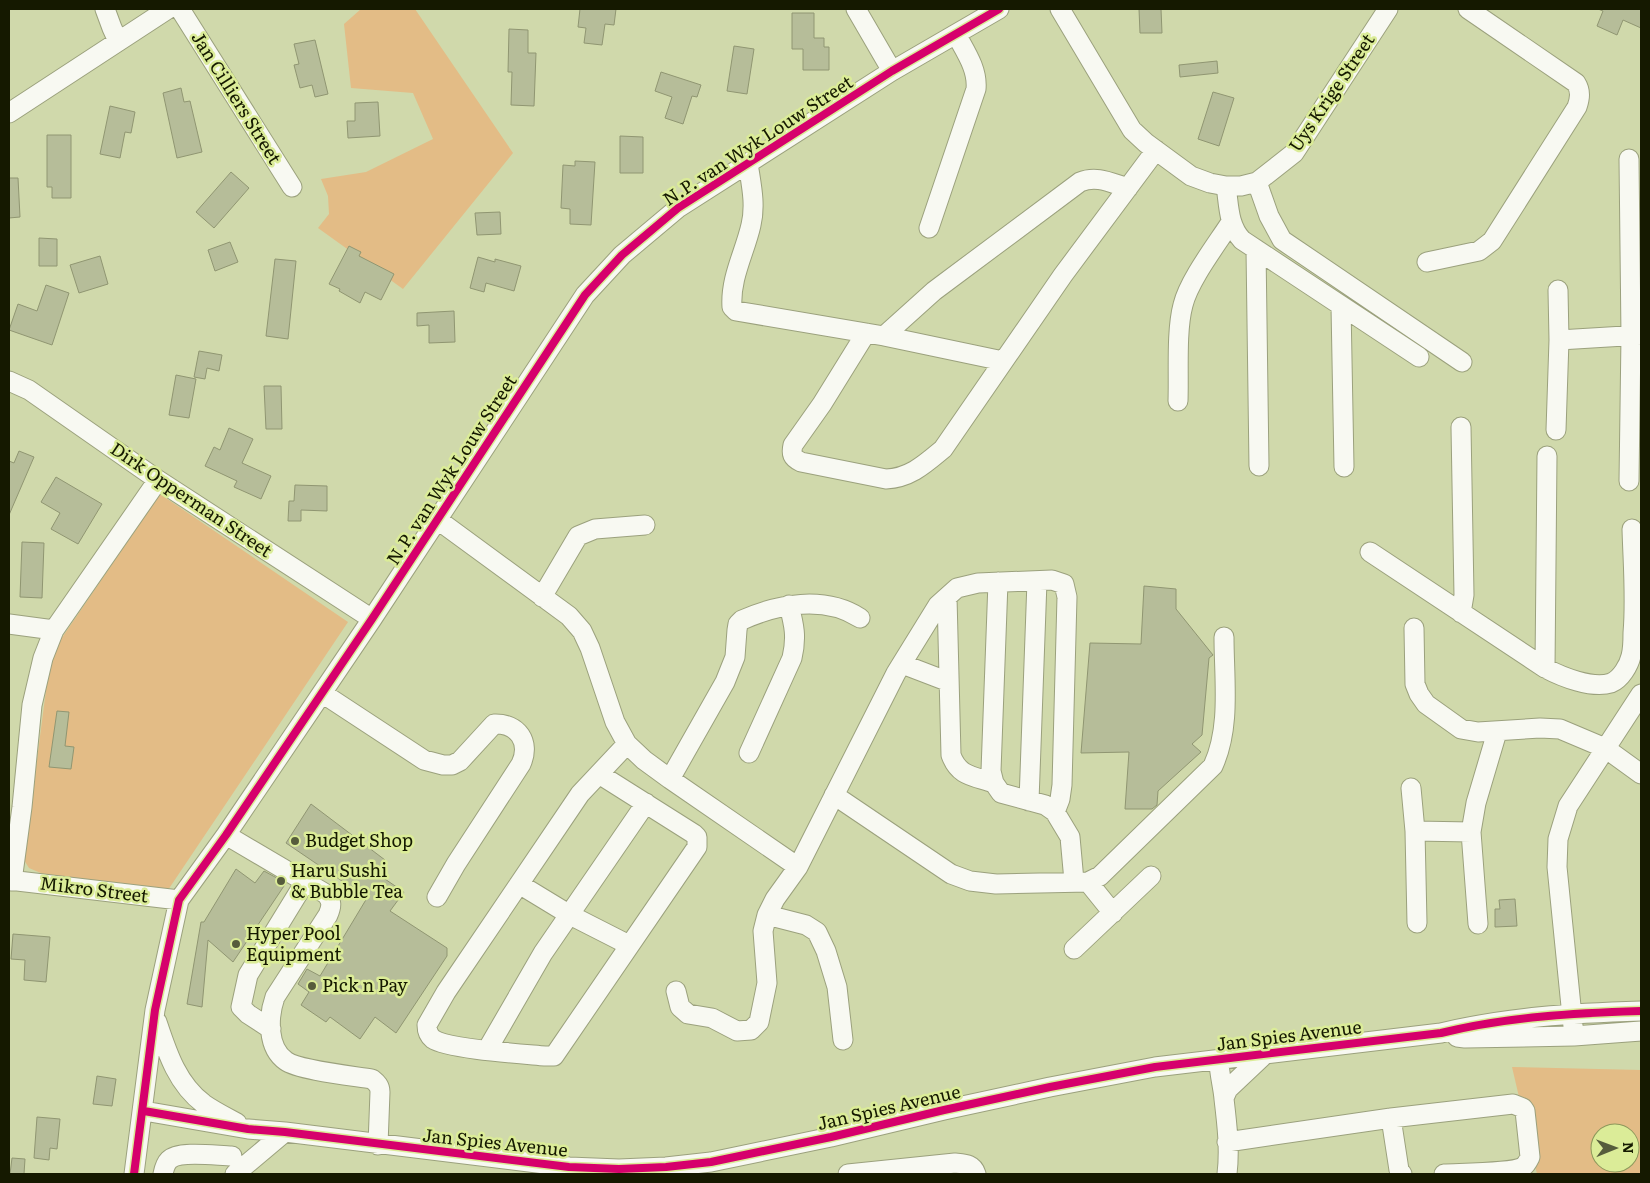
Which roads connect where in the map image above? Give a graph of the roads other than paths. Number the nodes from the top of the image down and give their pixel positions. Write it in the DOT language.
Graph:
graph roads {
  1 [pos="105,9"];
  2 [pos="168,9"];
  3 [pos="180,9"];
  4 [pos="856,9"];
  5 [pos="999,9"];
  6 [pos="1060,9"];
  7 [pos="1388,9"];
  8 [pos="1468,9"];
  9 [pos="956,34"];
  10 [pos="118,41"];
  11 [pos="892,71"];
  12 [pos="9,112"];
  13 [pos="1156,150"];
  14 [pos="1629,159"];
  15 [pos="748,163"];
  16 [pos="1257,182"];
  17 [pos="1226,186"];
  18 [pos="292,187"];
  19 [pos="1128,188"];
  20 [pos="1231,222"];
  21 [pos="929,228"];
  22 [pos="1256,250"];
  23 [pos="1427,262"];
  24 [pos="1558,290"];
  25 [pos="1342,306"];
  26 [pos="875,335"];
  27 [pos="1636,335"];
  28 [pos="1559,340"];
  29 [pos="1419,357"];
  30 [pos="1003,361"];
  31 [pos="1462,362"];
  32 [pos="9,381"];
  33 [pos="1178,401"];
  34 [pos="1461,427"];
  35 [pos="1556,430"];
  36 [pos="1547,456"];
  37 [pos="1259,466"];
  38 [pos="1344,467"];
  39 [pos="158,480"];
  40 [pos="1629,481"];
  41 [pos="438,520"];
  42 [pos="645,525"];
  43 [pos="1632,529"];
  44 [pos="1370,552"];
  45 [pos="1037,581"];
  46 [pos="998,582"];
  47 [pos="542,596"];
  48 [pos="947,597"];
  49 [pos="789,605"];
  50 [pos="1461,613"];
  51 [pos="860,618"];
  52 [pos="372,619"];
  53 [pos="1638,622"];
  54 [pos="9,624"];
  55 [pos="1414,628"];
  56 [pos="54,630"];
  57 [pos="1224,637"];
  58 [pos="902,664"];
  59 [pos="1545,668"];
  60 [pos="949,682"];
  61 [pos="322,693"];
  62 [pos="1641,694"];
  63 [pos="1497,732"];
  64 [pos="627,744"];
  65 [pos="1604,748"];
  66 [pos="749,754"];
  67 [pos="599,774"];
  68 [pos="1641,774"];
  69 [pos="670,779"];
  70 [pos="994,783"];
  71 [pos="1411,788"];
  72 [pos="834,795"];
  73 [pos="1028,801"];
  74 [pos="646,803"];
  75 [pos="1055,812"];
  76 [pos="1414,831"];
  77 [pos="1471,832"];
  78 [pos="226,834"];
  79 [pos="798,867"];
  80 [pos="1151,876"];
  81 [pos="11,881"];
  82 [pos="1081,881"];
  83 [pos="305,882"];
  84 [pos="519,884"];
  85 [pos="437,897"];
  86 [pos="178,900"];
  87 [pos="1113,913"];
  88 [pos="767,914"];
  89 [pos="570,915"];
  90 [pos="1417,923"];
  91 [pos="1478,924"];
  92 [pos="629,945"];
  93 [pos="1074,950"];
  94 [pos="676,991"];
  95 [pos="156,1010"];
  96 [pos="1641,1011"];
  97 [pos="1573,1014"];
  98 [pos="271,1029"];
  99 [pos="1641,1031"];
  100 [pos="1441,1033"];
  101 [pos="1574,1036"];
  102 [pos="843,1040"];
  103 [pos="487,1050"];
  104 [pos="1263,1056"];
  105 [pos="1219,1060"];
  106 [pos="1224,1098"];
  107 [pos="143,1116"];
  108 [pos="1391,1118"];
  109 [pos="229,1126"];
  110 [pos="248,1129"];
  111 [pos="285,1132"];
  112 [pos="1227,1142"];
  113 [pos="378,1145"];
  114 [pos="234,1168"];
  115 [pos="712,1168"];
  116 [pos="893,1172"];
  117 [pos="134,1174"];
  118 [pos="163,1174"];
  119 [pos="848,1174"];
  120 [pos="976,1174"];
  121 [pos="1227,1174"];
  122 [pos="1402,1174"];
  123 [pos="1444,1174"];
  1 -- 10 [label="street"];
  2 -- 10 [label="street"];
  3 -- 18 [label="street, Jan Cilliers Street"];
  4 -- 11 [label="street"];
  5 -- 9 [label="street, N.P. van Wyk Louw Street"];
  6 -- 13 [label="street, Uys Krige Street"];
  7 -- 16 [label="street, Uys Krige Street"];
  8 -- 23 [label="street"];
  9 -- 11 [label="street, N.P. van Wyk Louw Street"];
  9 -- 21 [label="street"];
  10 -- 12 [label="street"];
  11 -- 15 [label="street, N.P. van Wyk Louw Street"];
  13 -- 17 [label="street, Uys Krige Street"];
  13 -- 19 [label="street"];
  14 -- 27 [label="street"];
  15 -- 26 [label="street"];
  15 -- 41 [label="street, N.P. van Wyk Louw Street"];
  16 -- 17 [label="street, Uys Krige Street"];
  16 -- 31 [label="street"];
  17 -- 20 [label="street"];
  19 -- 26 [label="street"];
  19 -- 30 [label="street"];
  20 -- 22 [label="street"];
  20 -- 33 [label="street"];
  22 -- 25 [label="street"];
  22 -- 37 [label="street"];
  24 -- 28 [label="street"];
  25 -- 29 [label="street"];
  25 -- 38 [label="street"];
  26 -- 30 [label="street"];
  26 -- 30 [label="street"];
  27 -- 28 [label="street"];
  27 -- 40 [label="street"];
  28 -- 35 [label="street"];
  32 -- 39 [label="street, Dirk Opperman Street"];
  34 -- 50 [label="street"];
  36 -- 59 [label="street"];
  39 -- 52 [label="street, Dirk Opperman Street"];
  39 -- 56 [label="street"];
  41 -- 47 [label="street"];
  41 -- 52 [label="street, N.P. van Wyk Louw Street"];
  42 -- 47 [label="street"];
  43 -- 53 [label="street"];
  44 -- 50 [label="street"];
  45 -- 46 [label="street"];
  45 -- 73 [label="street"];
  45 -- 75 [label="street"];
  46 -- 48 [label="street"];
  46 -- 70 [label="street"];
  47 -- 64 [label="street"];
  48 -- 58 [label="street"];
  48 -- 60 [label="street"];
  49 -- 51 [label="street"];
  49 -- 66 [label="street"];
  49 -- 69 [label="street"];
  50 -- 59 [label="street"];
  52 -- 61 [label="street, N.P. van Wyk Louw Street"];
  53 -- 59 [label="street"];
  54 -- 56 [label="street"];
  55 -- 63 [label="street"];
  56 -- 81 [label="street"];
  57 -- 82 [label="street"];
  58 -- 60 [label="street"];
  58 -- 72 [label="street"];
  60 -- 70 [label="street"];
  61 -- 78 [label="street, N.P. van Wyk Louw Street"];
  61 -- 85 [label="street"];
  62 -- 65 [label="street"];
  63 -- 65 [label="street"];
  63 -- 77 [label="street"];
  64 -- 67 [label="street"];
  64 -- 69 [label="street"];
  65 -- 68 [label="street"];
  65 -- 97 [label="street"];
  67 -- 74 [label="street"];
  67 -- 84 [label="street"];
  69 -- 79 [label="street"];
  70 -- 73 [label="street"];
  71 -- 76 [label="street"];
  72 -- 79 [label="street"];
  72 -- 82 [label="street"];
  73 -- 75 [label="street"];
  74 -- 89 [label="street"];
  74 -- 92 [label="street"];
  75 -- 82 [label="street"];
  76 -- 77 [label="street"];
  76 -- 90 [label="street"];
  77 -- 91 [label="street"];
  78 -- 83 [label="street"];
  78 -- 86 [label="street, N.P. van Wyk Louw Street"];
  79 -- 88 [label="street"];
  80 -- 87 [label="street"];
  81 -- 86 [label="street, Mikro Street"];
  82 -- 87 [label="street"];
  83 -- 98 [label="street"];
  83 -- 98 [label="street"];
  84 -- 89 [label="street"];
  84 -- 103 [label="street"];
  86 -- 95 [label="street, N.P. van Wyk Louw Street"];
  87 -- 93 [label="street"];
  88 -- 94 [label="street"];
  88 -- 102 [label="street"];
  89 -- 92 [label="street"];
  89 -- 103 [label="street"];
  92 -- 103 [label="street"];
  95 -- 107 [label="street, N.P. van Wyk Louw Street"];
  95 -- 110 [label="street"];
  96 -- 97 [label="street, Jan Spies Avenue"];
  97 -- 100 [label="street, Jan Spies Avenue"];
  97 -- 101 [label="street"];
  98 -- 113 [label="street"];
  99 -- 101 [label="street, Jan Spies Avenue"];
  100 -- 101 [label="street, Jan Spies Avenue"];
  100 -- 104 [label="street, Jan Spies Avenue"];
  104 -- 105 [label="street, Jan Spies Avenue"];
  104 -- 106 [label="street, Jan Spies Avenue"];
  105 -- 106 [label="street"];
  105 -- 115 [label="street, Jan Spies Avenue"];
  106 -- 112 [label="street"];
  107 -- 109 [label="street, Jan Spies Avenue"];
  107 -- 117 [label="street, N.P. van Wyk Louw Street"];
  108 -- 112 [label="street"];
  108 -- 122 [label="street"];
  108 -- 123 [label="street"];
  109 -- 110 [label="street, Jan Spies Avenue"];
  109 -- 114 [label="street"];
  110 -- 111 [label="street, Jan Spies Avenue"];
  111 -- 113 [label="street, Jan Spies Avenue"];
  111 -- 114 [label="street"];
  112 -- 121 [label="street"];
  113 -- 115 [label="street, Jan Spies Avenue"];
  114 -- 118 [label="street"];
  116 -- 119 [label="street"];
  116 -- 120 [label="street"];
}
